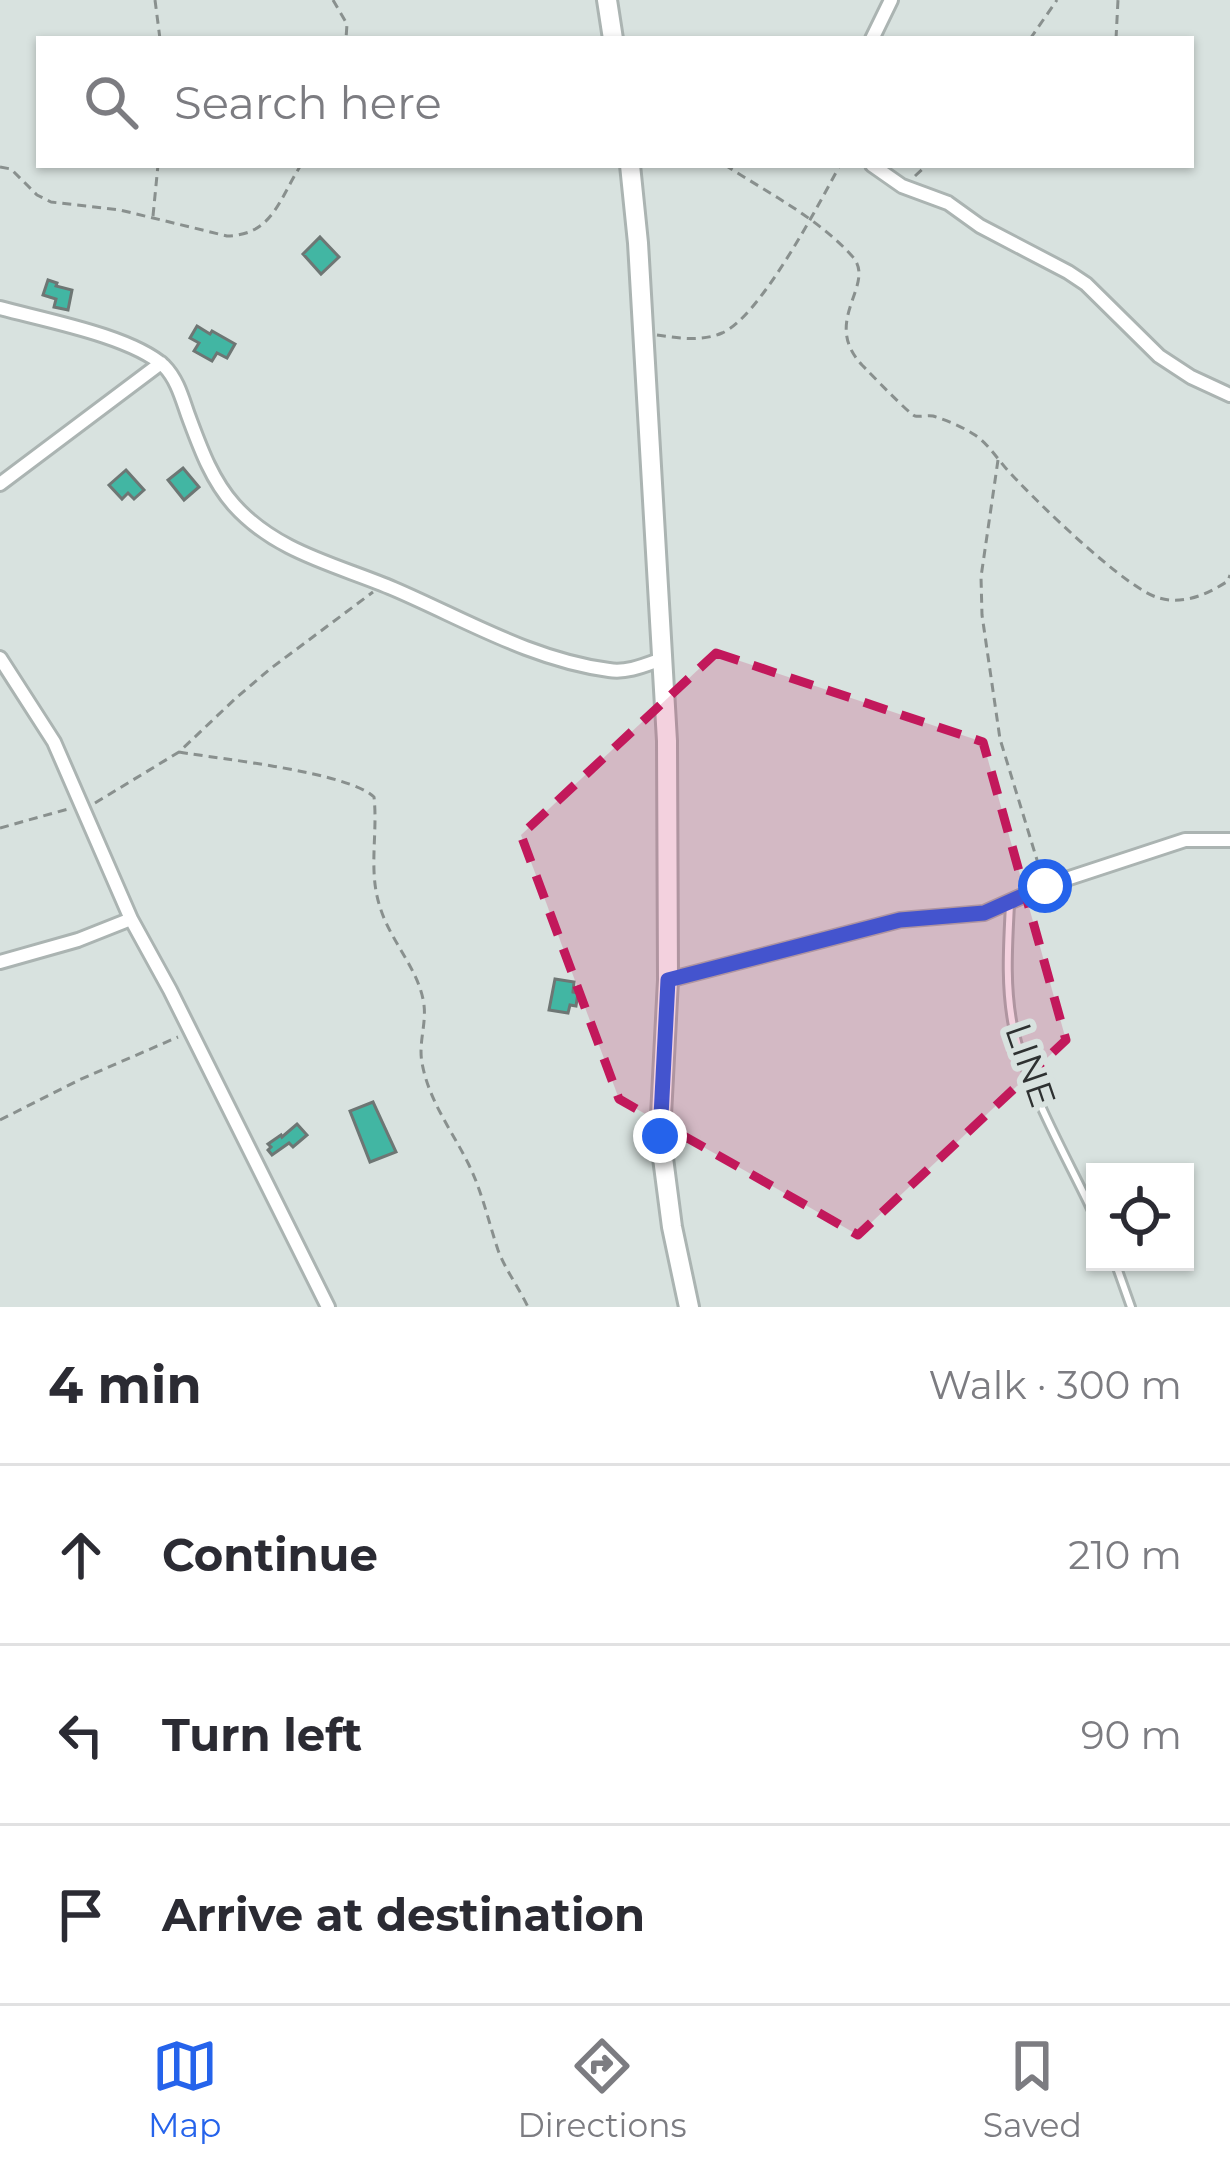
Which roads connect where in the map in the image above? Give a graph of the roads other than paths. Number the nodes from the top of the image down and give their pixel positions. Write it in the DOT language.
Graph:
graph roads {
  1 [pos="607,0"];
  2 [pos="891,0"];
  3 [pos="613,36"];
  4 [pos="873,36"];
  5 [pos="630,168"];
  6 [pos="876,168"];
  7 [pos="0,308"];
  8 [pos="161,363"];
  9 [pos="1230,395"];
  10 [pos="0,484"];
  11 [pos="1,657"];
  12 [pos="662,659"];
  13 [pos="1230,840"];
  14 [pos="1010,904"];
  15 [pos="131,919"];
  16 [pos="0,962"];
  17 [pos="668,980"];
  18 [pos="1086,1197"];
  19 [pos="1118,1271"];
  20 [pos="328,1307"];
  21 [pos="689,1307"];
  22 [pos="1131,1307"];
  1 -- 3 [label="main road"];
  2 -- 4 [label="street"];
  5 -- 12 [label="main road"];
  6 -- 9 [label="street"];
  7 -- 8 [label="street"];
  8 -- 10 [label="street"];
  8 -- 12 [label="street"];
  11 -- 15 [label="street"];
  12 -- 17 [label="main road"];
  13 -- 14 [label="street"];
  14 -- 17 [label="street"];
  14 -- 18 [label="lane, LINE"];
  15 -- 16 [label="street"];
  15 -- 20 [label="street"];
  17 -- 21 [label="main road"];
  19 -- 22 [label="lane"];
}
